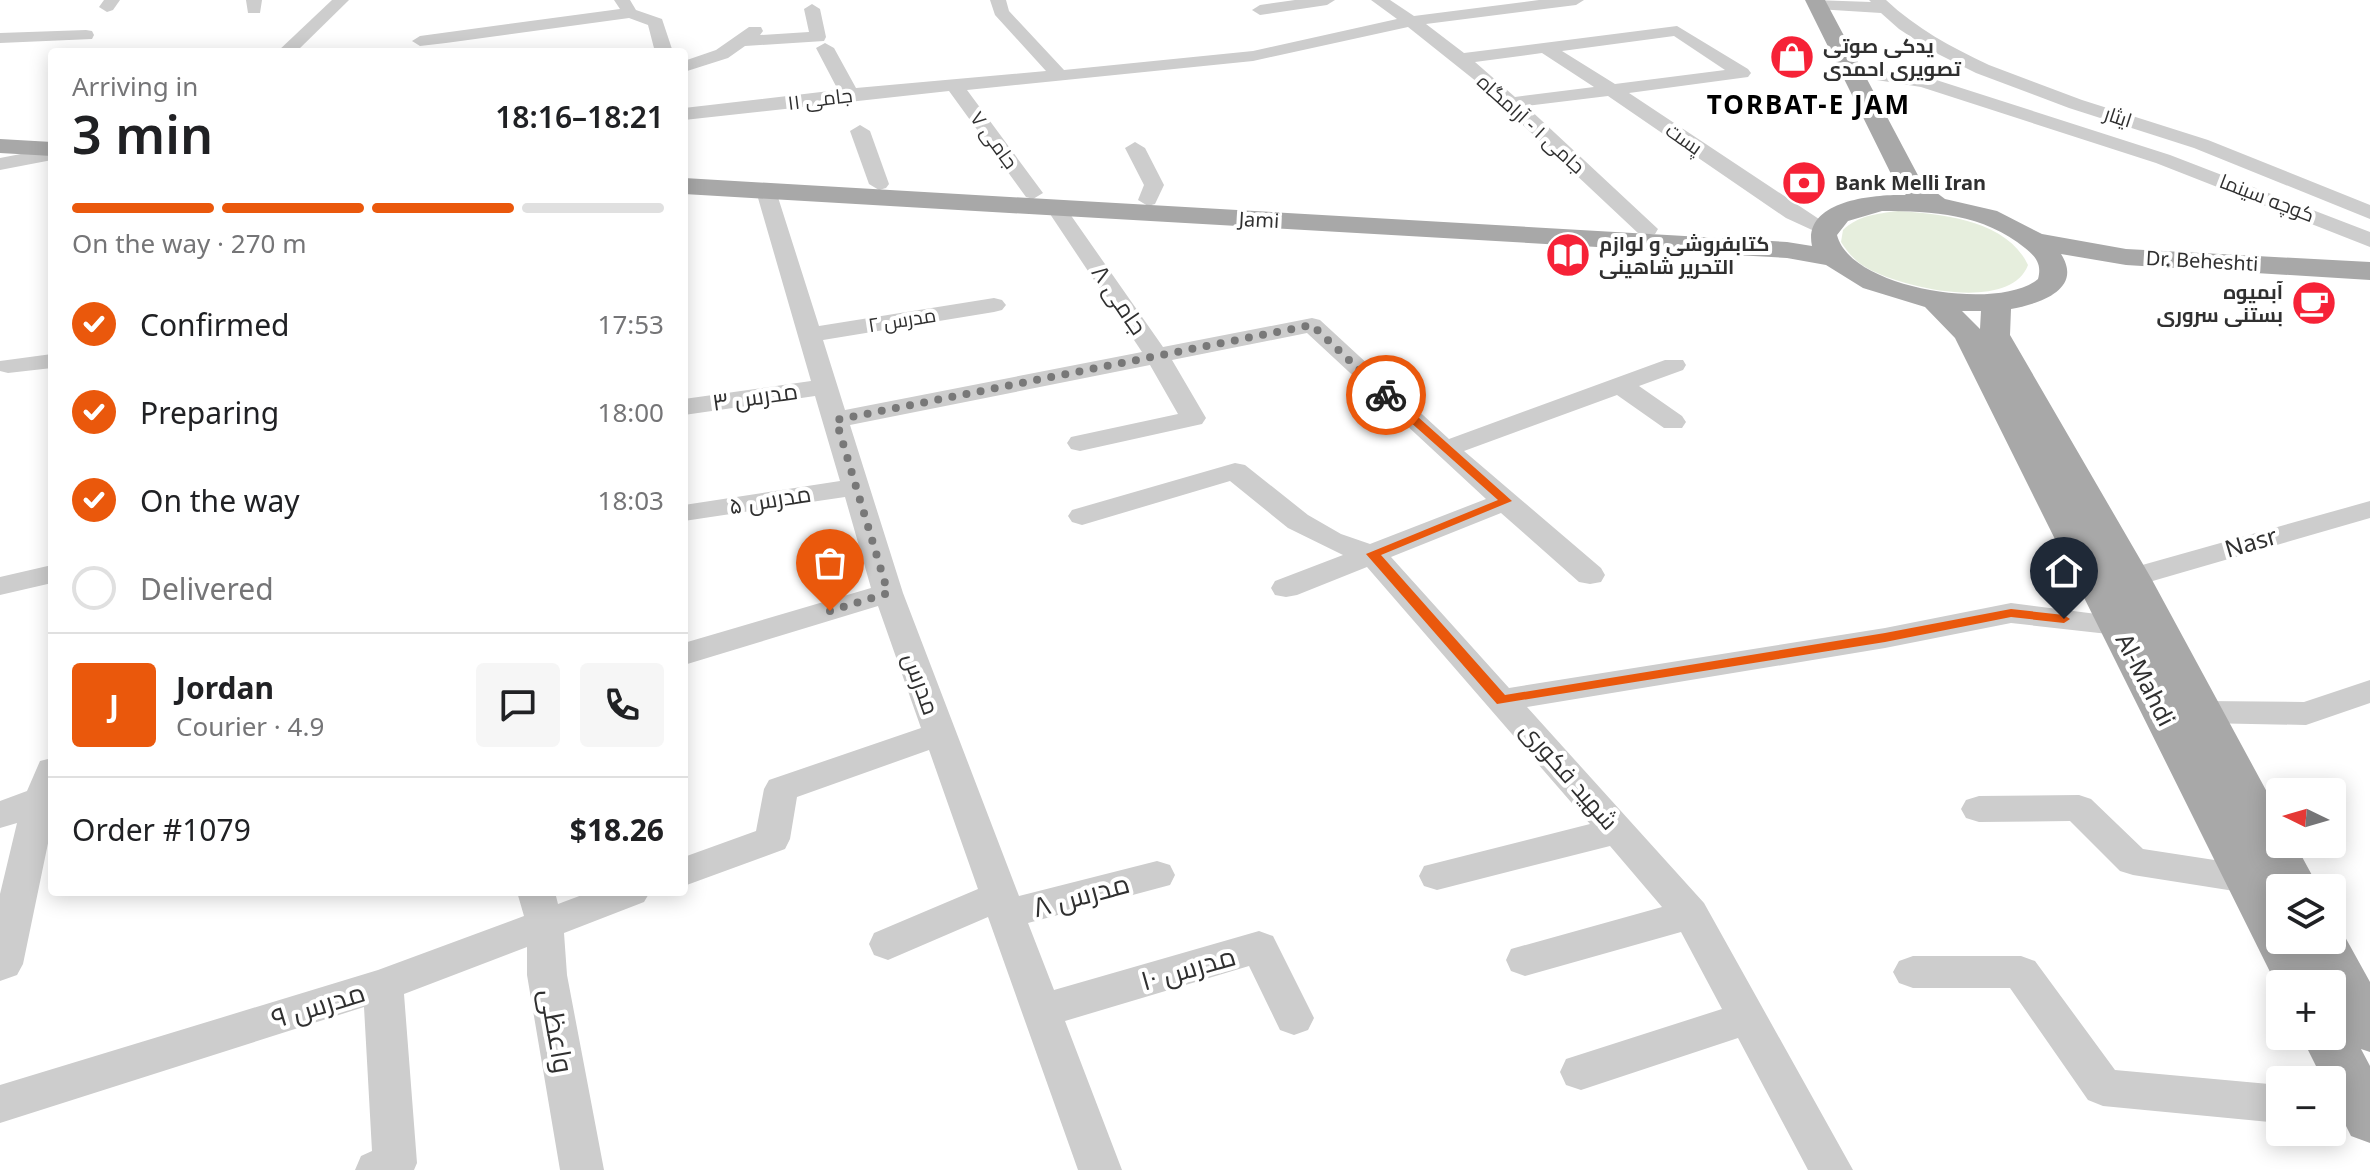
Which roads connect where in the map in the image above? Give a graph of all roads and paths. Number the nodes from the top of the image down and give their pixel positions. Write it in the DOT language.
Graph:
graph roads {
  1 [pos="341,0"];
  2 [pos="998,0"];
  3 [pos="1327,0"];
  4 [pos="1379,0"];
  5 [pos="1576,0"];
  6 [pos="1880,4"];
  7 [pos="626,6"];
  8 [pos="812,9"];
  9 [pos="1260,10"];
  10 [pos="1470,13"];
  11 [pos="1816,16"];
  12 [pos="1413,21"];
  13 [pos="760,27"];
  14 [pos="86,35"];
  15 [pos="0,38"];
  16 [pos="420,41"];
  17 [pos="740,41"];
  18 [pos="290,48"];
  19 [pos="663,48"];
  20 [pos="825,48"];
  21 [pos="1535,50"];
  22 [pos="1458,59"];
  23 [pos="1851,71"];
  24 [pos="690,76"];
  25 [pos="1060,76"];
  26 [pos="955,86"];
  27 [pos="1612,90"];
  28 [pos="850,95"];
  29 [pos="1509,103"];
  30 [pos="715,111"];
  31 [pos="688,114"];
  32 [pos="860,131"];
  33 [pos="0,134"];
  34 [pos="48,137"];
  35 [pos="2203,145"];
  36 [pos="0,146"];
  37 [pos="1135,148"];
  38 [pos="48,151"];
  39 [pos="48,152"];
  40 [pos="2163,159"];
  41 [pos="0,164"];
  42 [pos="688,174"];
  43 [pos="769,184"];
  44 [pos="879,184"];
  45 [pos="688,186"];
  46 [pos="1044,200"];
  47 [pos="1148,200"];
  48 [pos="1882,203"];
  49 [pos="1937,205"];
  50 [pos="2370,213"];
  51 [pos="1647,229"];
  52 [pos="1823,229"];
  53 [pos="2370,240"];
  54 [pos="2035,241"];
  55 [pos="1834,258"];
  56 [pos="2054,267"];
  57 [pos="2370,271"];
  58 [pos="2370,281"];
  59 [pos="1934,299"];
  60 [pos="1996,303"];
  61 [pos="994,305"];
  62 [pos="810,335"];
  63 [pos="1157,356"];
  64 [pos="48,361"];
  65 [pos="1674,365"];
  66 [pos="8,366"];
  67 [pos="1620,385"];
  68 [pos="825,387"];
  69 [pos="688,406"];
  70 [pos="836,420"];
  71 [pos="1673,422"];
  72 [pos="1080,443"];
  73 [pos="1445,449"];
  74 [pos="856,487"];
  75 [pos="1506,501"];
  76 [pos="2370,509"];
  77 [pos="688,512"];
  78 [pos="1082,516"];
  79 [pos="1372,554"];
  80 [pos="48,575"];
  81 [pos="1590,575"];
  82 [pos="2132,578"];
  83 [pos="0,586"];
  84 [pos="1286,588"];
  85 [pos="888,593"];
  86 [pos="2117,625"];
  87 [pos="688,653"];
  88 [pos="2370,691"];
  89 [pos="1502,700"];
  90 [pos="2203,712"];
  91 [pos="939,734"];
  92 [pos="47,785"];
  93 [pos="1979,809"];
  94 [pos="0,815"];
  95 [pos="1617,831"];
  96 [pos="688,870"];
  97 [pos="2288,874"];
  98 [pos="1157,875"];
  99 [pos="1437,876"];
  100 [pos="2247,879"];
  101 [pos="608,896"];
  102 [pos="1003,905"];
  103 [pos="541,908"];
  104 [pos="1691,914"];
  105 [pos="888,944"];
  106 [pos="2329,954"];
  107 [pos="1525,960"];
  108 [pos="0,965"];
  109 [pos="2294,970"];
  110 [pos="1913,972"];
  111 [pos="383,985"];
  112 [pos="1041,1011"];
  113 [pos="1294,1018"];
  114 [pos="1748,1018"];
  115 [pos="2370,1030"];
  116 [pos="2332,1050"];
  117 [pos="1581,1072"];
  118 [pos="2266,1103"];
  119 [pos="0,1104"];
  120 [pos="2356,1113"];
  121 [pos="377,1170"];
  122 [pos="582,1170"];
  123 [pos="1100,1170"];
  124 [pos="1831,1170"];
  1 -- 18 [label="street"];
  2 -- 25 [label="street"];
  3 -- 9 [label="street"];
  4 -- 12 [label="street, جامی ۱ - آرامگاه"];
  5 -- 10 [label="street, جامی ۱۱"];
  6 -- 11 [label="street"];
  6 -- 35 [label="street, ایثار"];
  7 -- 16 [label="street"];
  7 -- 19 [label="street"];
  8 -- 17 [label="street"];
  10 -- 12 [label="street, جامی ۱۱"];
  10 -- 21 [label="street, پست"];
  11 -- 23 [label="main road"];
  11 -- 48 [label="main road"];
  12 -- 22 [label="street, جامی ۱ - آرامگاه"];
  12 -- 25 [label="street, جامی ۱۱"];
  13 -- 17 [label="street"];
  14 -- 15 [label="street"];
  17 -- 24 [label="street"];
  20 -- 28 [label="street"];
  21 -- 22 [label="street"];
  21 -- 27 [label="street, پست"];
  21 -- 27 [label="street"];
  22 -- 29 [label="street, جامی ۱ - آرامگاه"];
  23 -- 40 [label="street, کوچه سینما"];
  23 -- 49 [label="main road"];
  24 -- 30 [label="street"];
  25 -- 26 [label="street, جامی ۱۱"];
  26 -- 28 [label="street, جامی ۱۱"];
  26 -- 46 [label="street, جامی ۷"];
  27 -- 29 [label="street"];
  27 -- 52 [label="street, پست"];
  28 -- 30 [label="street, جامی ۱۱"];
  29 -- 51 [label="street, جامی ۱ - آرامگاه"];
  30 -- 31 [label="street, جامی ۱۱"];
  32 -- 44 [label="street"];
  33 -- 34 [label="main road"];
  35 -- 40 [label="street"];
  35 -- 50 [label="street, ایثار"];
  36 -- 38 [label="main road"];
  37 -- 47 [label="street"];
  39 -- 41 [label="street"];
  40 -- 53 [label="street, کوچه سینما"];
  42 -- 43 [label="main road, Jami"];
  43 -- 44 [label="main road, Jami"];
  43 -- 45 [label="main road, Jami"];
  43 -- 46 [label="main road, Jami"];
  43 -- 62 [label="street, مدرس"];
  44 -- 46 [label="main road, Jami"];
  46 -- 47 [label="main road, Jami"];
  46 -- 55 [label="main road, Jami"];
  46 -- 63 [label="street, جامی ۸"];
  47 -- 51 [label="main road, Jami"];
  48 -- 49 [label="main road"];
  48 -- 52 [label="main road"];
  49 -- 54 [label="main road"];
  51 -- 52 [label="main road, Jami"];
  52 -- 55 [label="main road"];
  54 -- 56 [label="main road"];
  54 -- 57 [label="main road, Dr. Beheshti"];
  55 -- 59 [label="main road"];
  56 -- 58 [label="main road, Dr. Beheshti"];
  56 -- 60 [label="main road"];
  59 -- 60 [label="main road"];
  59 -- 86 [label="main road, Al-Mahdi"];
  60 -- 82 [label="main road, Al-Mahdi"];
  61 -- 62 [label="street, مدرس ۲"];
  62 -- 68 [label="street, مدرس"];
  63 -- 70 [label="street"];
  63 -- 72 [label="street, جامی ۸"];
  63 -- 73 [label="street"];
  64 -- 66 [label="street"];
  65 -- 67 [label="street"];
  67 -- 71 [label="street"];
  67 -- 73 [label="street"];
  68 -- 69 [label="street, مدرس ۳"];
  68 -- 70 [label="street, مدرس"];
  70 -- 74 [label="street, مدرس"];
  73 -- 75 [label="street"];
  74 -- 77 [label="street, مدرس ۵"];
  74 -- 85 [label="street, مدرس"];
  75 -- 79 [label="street"];
  75 -- 81 [label="street"];
  76 -- 82 [label="street, Nasr"];
  78 -- 79 [label="street"];
  79 -- 84 [label="street"];
  79 -- 89 [label="street, شهید فکوری"];
  80 -- 83 [label="street"];
  82 -- 90 [label="main road, Al-Mahdi"];
  85 -- 87 [label="street"];
  85 -- 91 [label="street, مدرس"];
  86 -- 89 [label="street"];
  86 -- 100 [label="main road, Al-Mahdi"];
  88 -- 90 [label="street"];
  89 -- 95 [label="street, شهید فکوری"];
  90 -- 97 [label="main road, Al-Mahdi"];
  91 -- 96 [label="street"];
  91 -- 102 [label="street, مدرس"];
  92 -- 94 [label="street"];
  92 -- 108 [label="street"];
  93 -- 100 [label="street"];
  95 -- 99 [label="street"];
  95 -- 104 [label="street, شهید فکوری"];
  98 -- 102 [label="street, مدرس ۸"];
  100 -- 109 [label="main road, Al-Mahdi"];
  101 -- 103 [label="street, مدرس ۹"];
  102 -- 105 [label="street, مدرس ۸"];
  102 -- 112 [label="street, مدرس"];
  103 -- 111 [label="street, مدرس ۹"];
  103 -- 122 [label="street, واعظی"];
  104 -- 107 [label="street"];
  104 -- 114 [label="street, شهید فکوری"];
  106 -- 115 [label="main road"];
  110 -- 118 [label="street"];
  111 -- 119 [label="street, مدرس ۹"];
  111 -- 121 [label="street"];
  112 -- 113 [label="street, مدرس ۱۰"];
  112 -- 123 [label="street, مدرس"];
  114 -- 117 [label="street"];
  114 -- 124 [label="street, شهید فکوری"];
  116 -- 120 [label="main road"];
}
